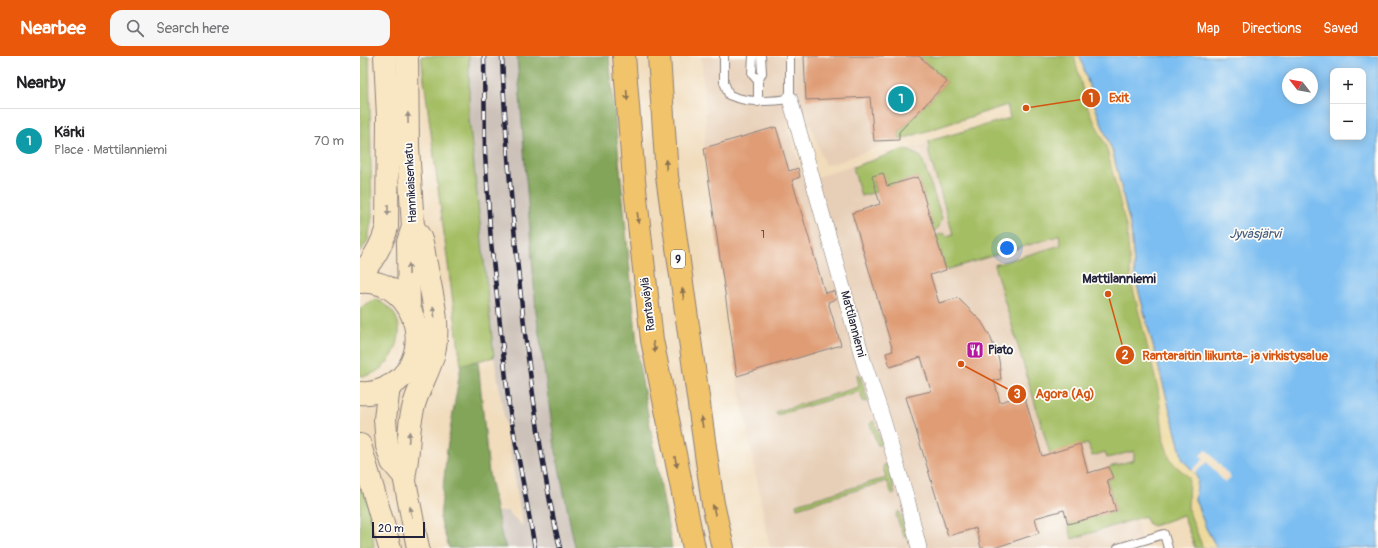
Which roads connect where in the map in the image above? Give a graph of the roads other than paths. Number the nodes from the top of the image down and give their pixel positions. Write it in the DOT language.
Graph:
graph roads {
  1 [pos="385,56"];
  2 [pos="407,56"];
  3 [pos="624,56"];
  4 [pos="659,56"];
  5 [pos="724,56"];
  6 [pos="753,56"];
  7 [pos="761,56"];
  8 [pos="790,56"];
  9 [pos="758,81"];
  10 [pos="790,99"];
  11 [pos="758,102"];
  12 [pos="413,227"];
  13 [pos="360,274"];
  14 [pos="360,282"];
  15 [pos="410,308"];
  16 [pos="389,386"];
  17 [pos="360,393"];
  18 [pos="360,445"];
  19 [pos="404,476"];
  20 [pos="390,548"];
  21 [pos="418,548"];
  22 [pos="694,548"];
  23 [pos="723,548"];
  24 [pos="919,548"];
  25 [pos="1118,548"];
  26 [pos="1168,548"];
  1 -- 13 [label="main road, Hannikaisenkatu, one-way"];
  12 -- 2 [label="main road, Hannikaisenkatu, one-way"];
  3 -- 22 [label="highway, Rantaväylä, one-way"];
  23 -- 4 [label="highway, 9, one-way"];
  5 -- 11 [label="lane"];
  6 -- 9 [label="lane"];
  7 -- 9 [label="lane"];
  8 -- 10 [label="lane"];
  9 -- 11 [label="lane"];
  10 -- 11 [label="lane"];
  10 -- 24 [label="street, Mattilanniemi"];
  15 -- 12 [label="main road, Hannikaisenkatu, one-way"];
  19 -- 12 [label="main road, one-way"];
  14 -- 15 [label="main road"];
  15 -- 16 [label="main road"];
  16 -- 17 [label="main road"];
  16 -- 19 [label="main road"];
  18 -- 20 [label="main road"];
  21 -- 19 [label="main road, one-way"];
  25 -- 26 [label="lane"];
}
